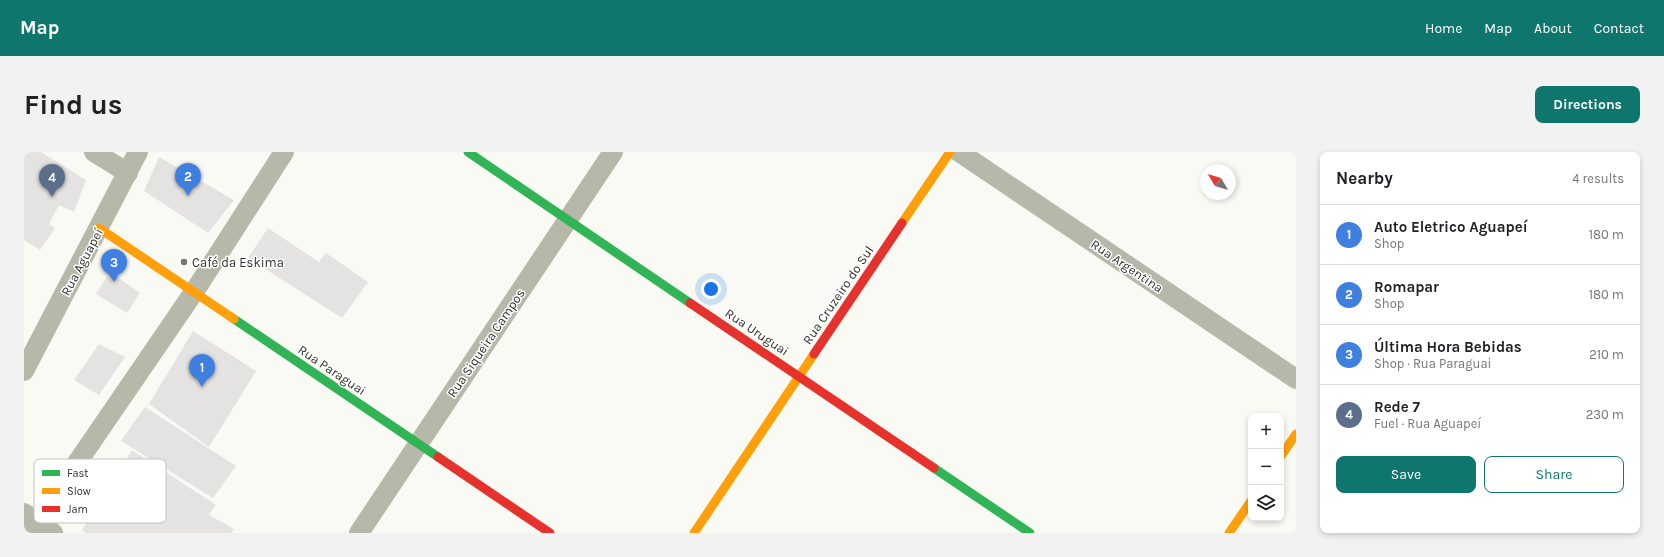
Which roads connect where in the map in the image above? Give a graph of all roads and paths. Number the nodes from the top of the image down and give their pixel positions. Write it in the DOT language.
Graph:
graph roads {
  1 [pos="94,152"];
  2 [pos="138,152"];
  3 [pos="284,152"];
  4 [pos="468,152"];
  5 [pos="613,152"];
  6 [pos="950,152"];
  7 [pos="959,152"];
  8 [pos="128,173"];
  9 [pos="568,220"];
  10 [pos="99,228"];
  11 [pos="194,292"];
  12 [pos="24,371"];
  13 [pos="799,376"];
  14 [pos="1296,379"];
  15 [pos="1296,434"];
  16 [pos="419,444"];
  17 [pos="1284,452"];
  18 [pos="75,459"];
  19 [pos="1248,505"];
  20 [pos="30,523"];
  21 [pos="53,533"];
  22 [pos="359,533"];
  23 [pos="550,533"];
  24 [pos="694,533"];
  25 [pos="1030,533"];
  26 [pos="1229,533"];
  1 -- 8 [label="street"];
  2 -- 8 [label="street, Rua Aguapeí"];
  3 -- 11 [label="street"];
  4 -- 9 [label="street, Rua Uruguai"];
  5 -- 9 [label="street, Rua Siqueira Campos"];
  6 -- 13 [label="street, Rua Cruzeiro do Sul"];
  7 -- 14 [label="street, Rua Argentina"];
  8 -- 10 [label="street, Rua Aguapeí"];
  9 -- 13 [label="street, Rua Uruguai"];
  9 -- 16 [label="street, Rua Siqueira Campos"];
  10 -- 11 [label="street, Rua Paraguai"];
  10 -- 12 [label="street, Rua Aguapeí"];
  11 -- 16 [label="street, Rua Paraguai"];
  11 -- 18 [label="street"];
  13 -- 24 [label="street, Rua Cruzeiro do Sul"];
  13 -- 25 [label="street, Rua Uruguai"];
  15 -- 17 [label="street"];
  16 -- 22 [label="street, Rua Siqueira Campos"];
  16 -- 23 [label="street, Rua Paraguai"];
  19 -- 26 [label="street"];
  20 -- 21 [label="street"];
}
